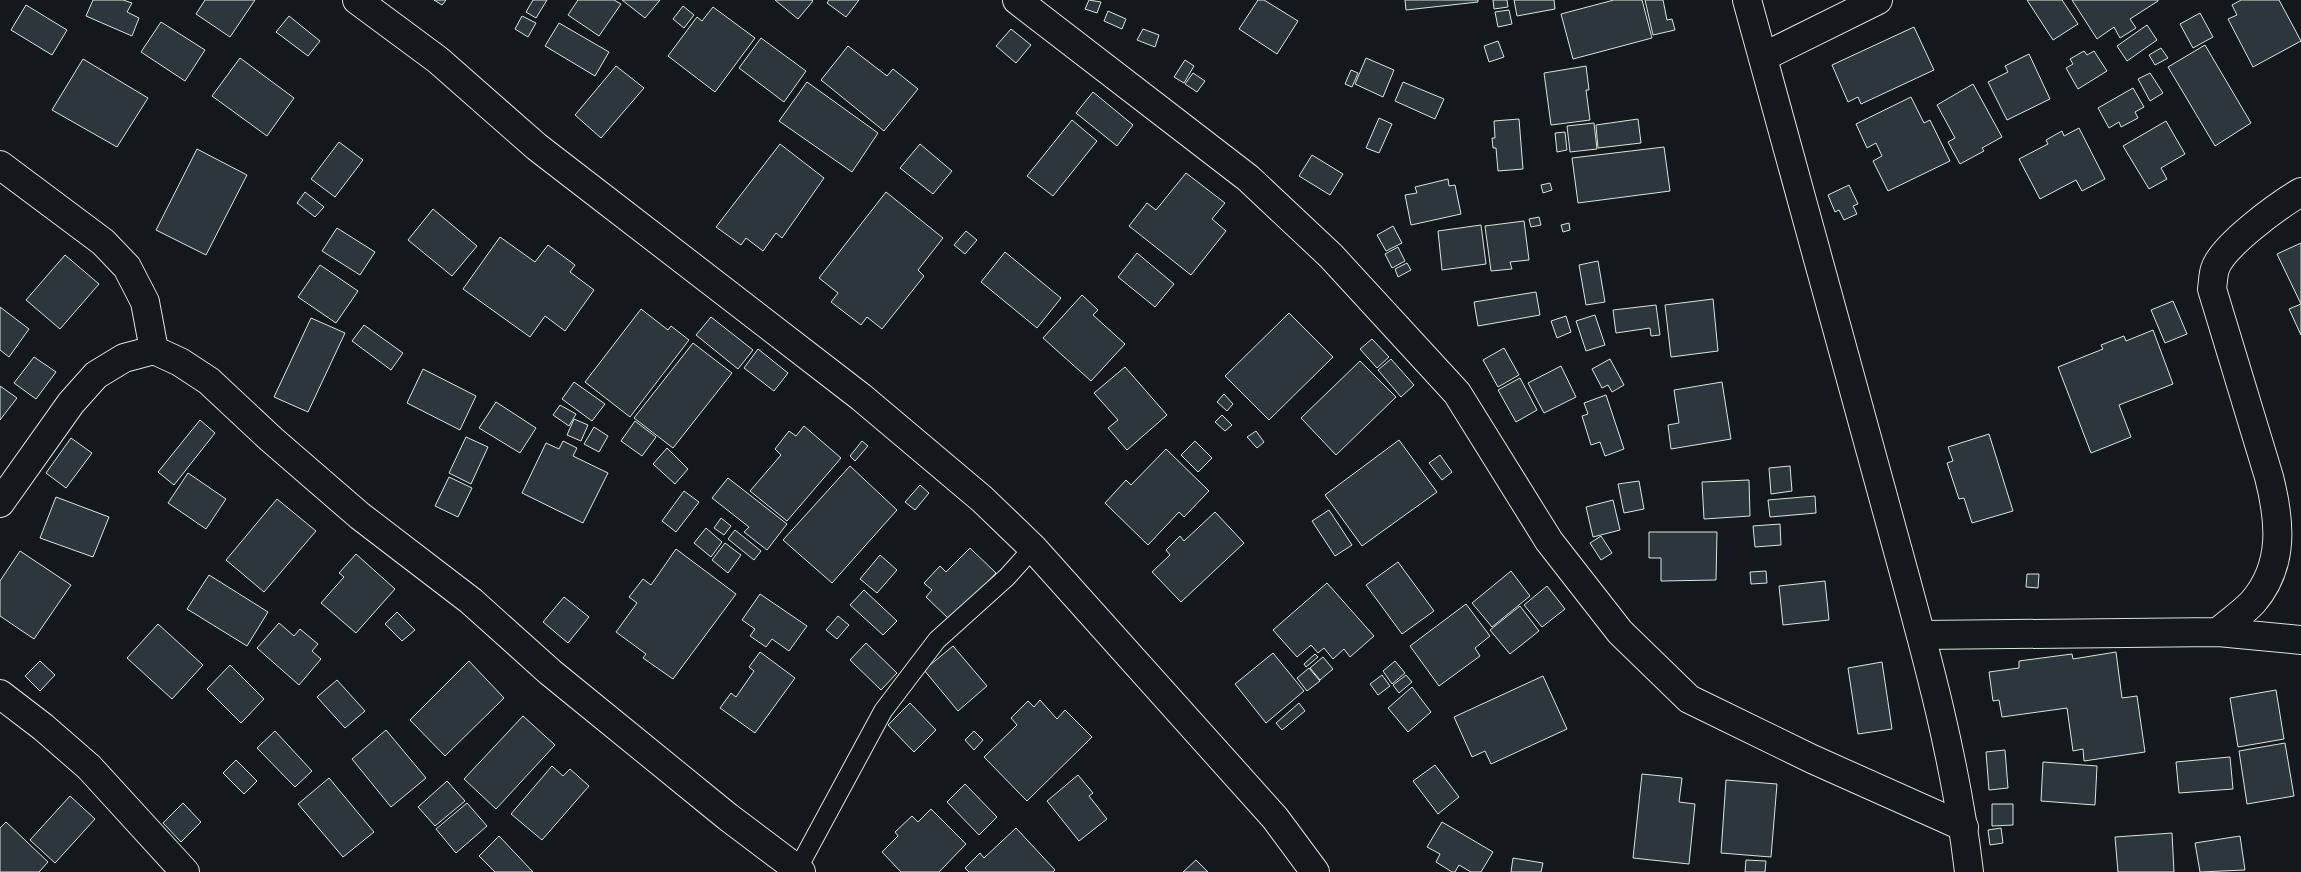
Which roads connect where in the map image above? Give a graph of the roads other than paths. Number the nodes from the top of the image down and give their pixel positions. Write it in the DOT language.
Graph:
graph roads {
  1 [pos="357,0"];
  2 [pos="1017,0"];
  3 [pos="1747,0"];
  4 [pos="1878,0"];
  5 [pos="1763,57"];
  6 [pos="0,165"];
  7 [pos="2301,192"];
  8 [pos="154,350"];
  9 [pos="0,503"];
  10 [pos="1033,548"];
  11 [pos="2218,632"];
  12 [pos="1920,635"];
  13 [pos="2301,640"];
  14 [pos="0,694"];
  15 [pos="1964,827"];
  16 [pos="798,871"];
  17 [pos="185,872"];
  18 [pos="1314,872"];
  19 [pos="1969,872"];
  1 -- 10 [label="street"];
  2 -- 15 [label="street"];
  3 -- 5 [label="street"];
  4 -- 5 [label="street"];
  5 -- 12 [label="street"];
  6 -- 8 [label="street"];
  7 -- 11 [label="street"];
  8 -- 9 [label="street"];
  8 -- 16 [label="street"];
  10 -- 16 [label="lane"];
  10 -- 18 [label="street"];
  11 -- 12 [label="street"];
  11 -- 13 [label="street"];
  12 -- 15 [label="street"];
  14 -- 17 [label="street"];
  15 -- 19 [label="street"];
}
